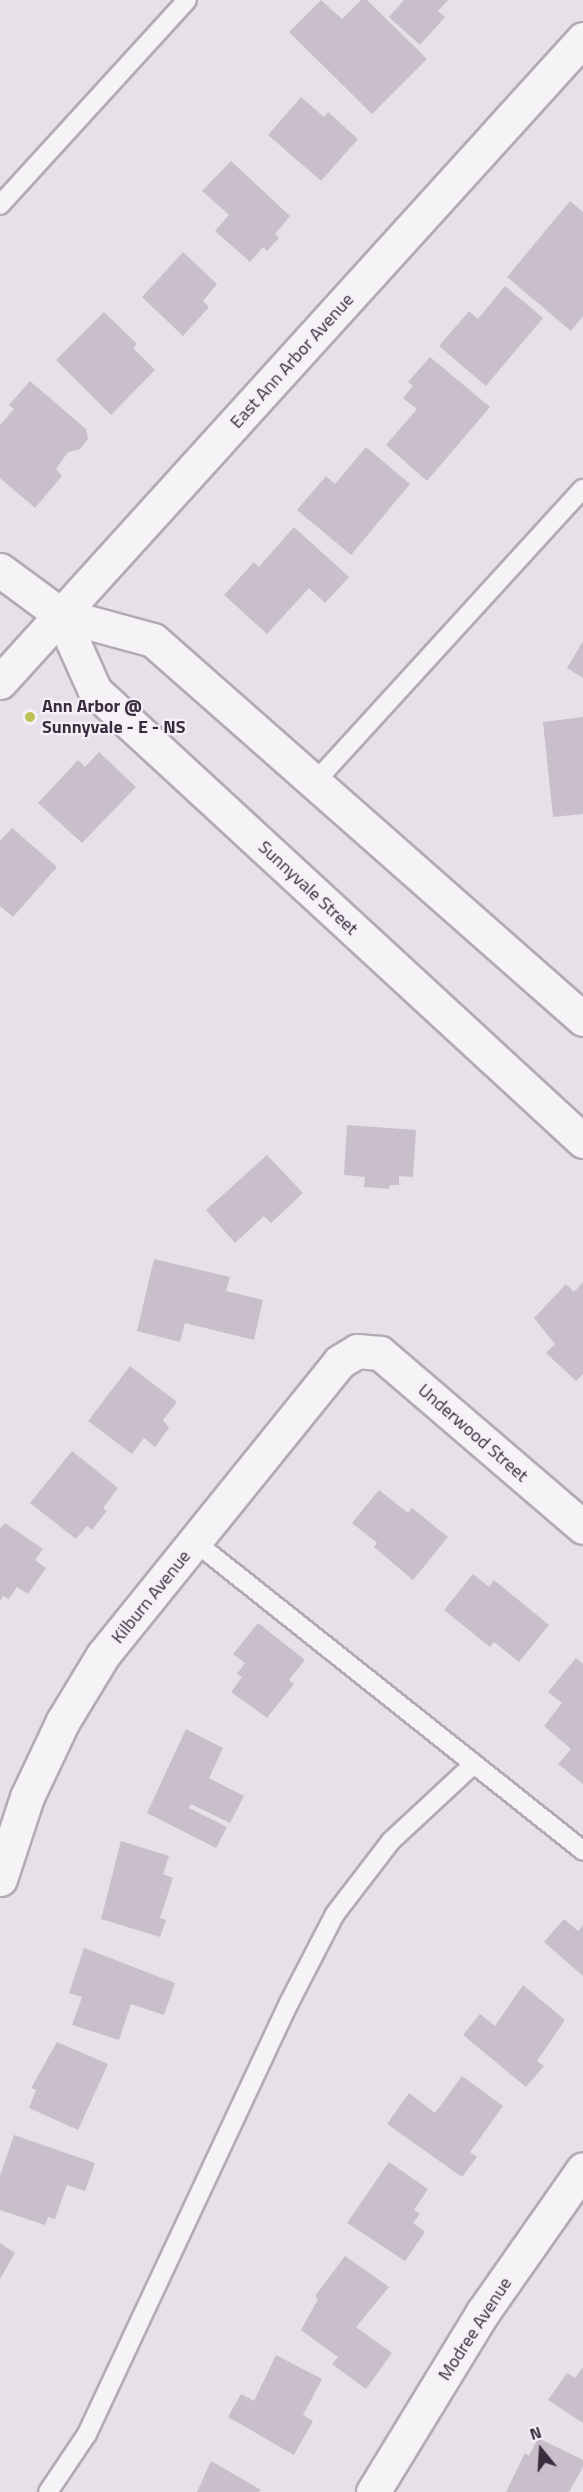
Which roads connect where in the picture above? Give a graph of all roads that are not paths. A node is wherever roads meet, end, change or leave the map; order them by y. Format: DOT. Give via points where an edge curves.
graph roads {
  1 [pos="187,0"];
  2 [pos="583,39"];
  3 [pos="0,205"];
  4 [pos="583,489"];
  5 [pos="0,570"];
  6 [pos="61,615"];
  7 [pos="0,682"];
  8 [pos="315,782"];
  9 [pos="583,1018"];
  10 [pos="583,1141"];
  11 [pos="357,1351"];
  12 [pos="583,1527"];
  13 [pos="195,1542"];
  14 [pos="474,1764"];
  15 [pos="583,1851"];
  16 [pos="0,1879"];
  17 [pos="583,2169"];
  18 [pos="48,2492"];
  19 [pos="373,2492"];
  1 -- 3 [label="lane"];
  2 -- 6 [label="street, East Ann Arbor Avenue"];
  4 -- 8 [label="lane"];
  5 -- 6 [label="street"];
  6 -- 7 [label="street, East Ann Arbor Avenue"];
  6 -- 8 [label="street" via="153,640"];
  6 -- 10 [label="street, Sunnyvale Street" via="94,692"];
  8 -- 9 [label="street"];
  11 -- 12 [label="street, Underwood Street" via="380,1353"];
  11 -- 13 [label="street, Kilburn Avenue" via="339,1362"];
  13 -- 14 [label="lane"];
  13 -- 16 [label="street, Kilburn Avenue" via="103,1655 63,1721 27,1797"];
  14 -- 15 [label="lane"];
  14 -- 18 [label="lane" via="391,1841 335,1914 289,2003 87,2434"];
  17 -- 19 [label="street, Modree Avenue" via="483,2312"];
}
